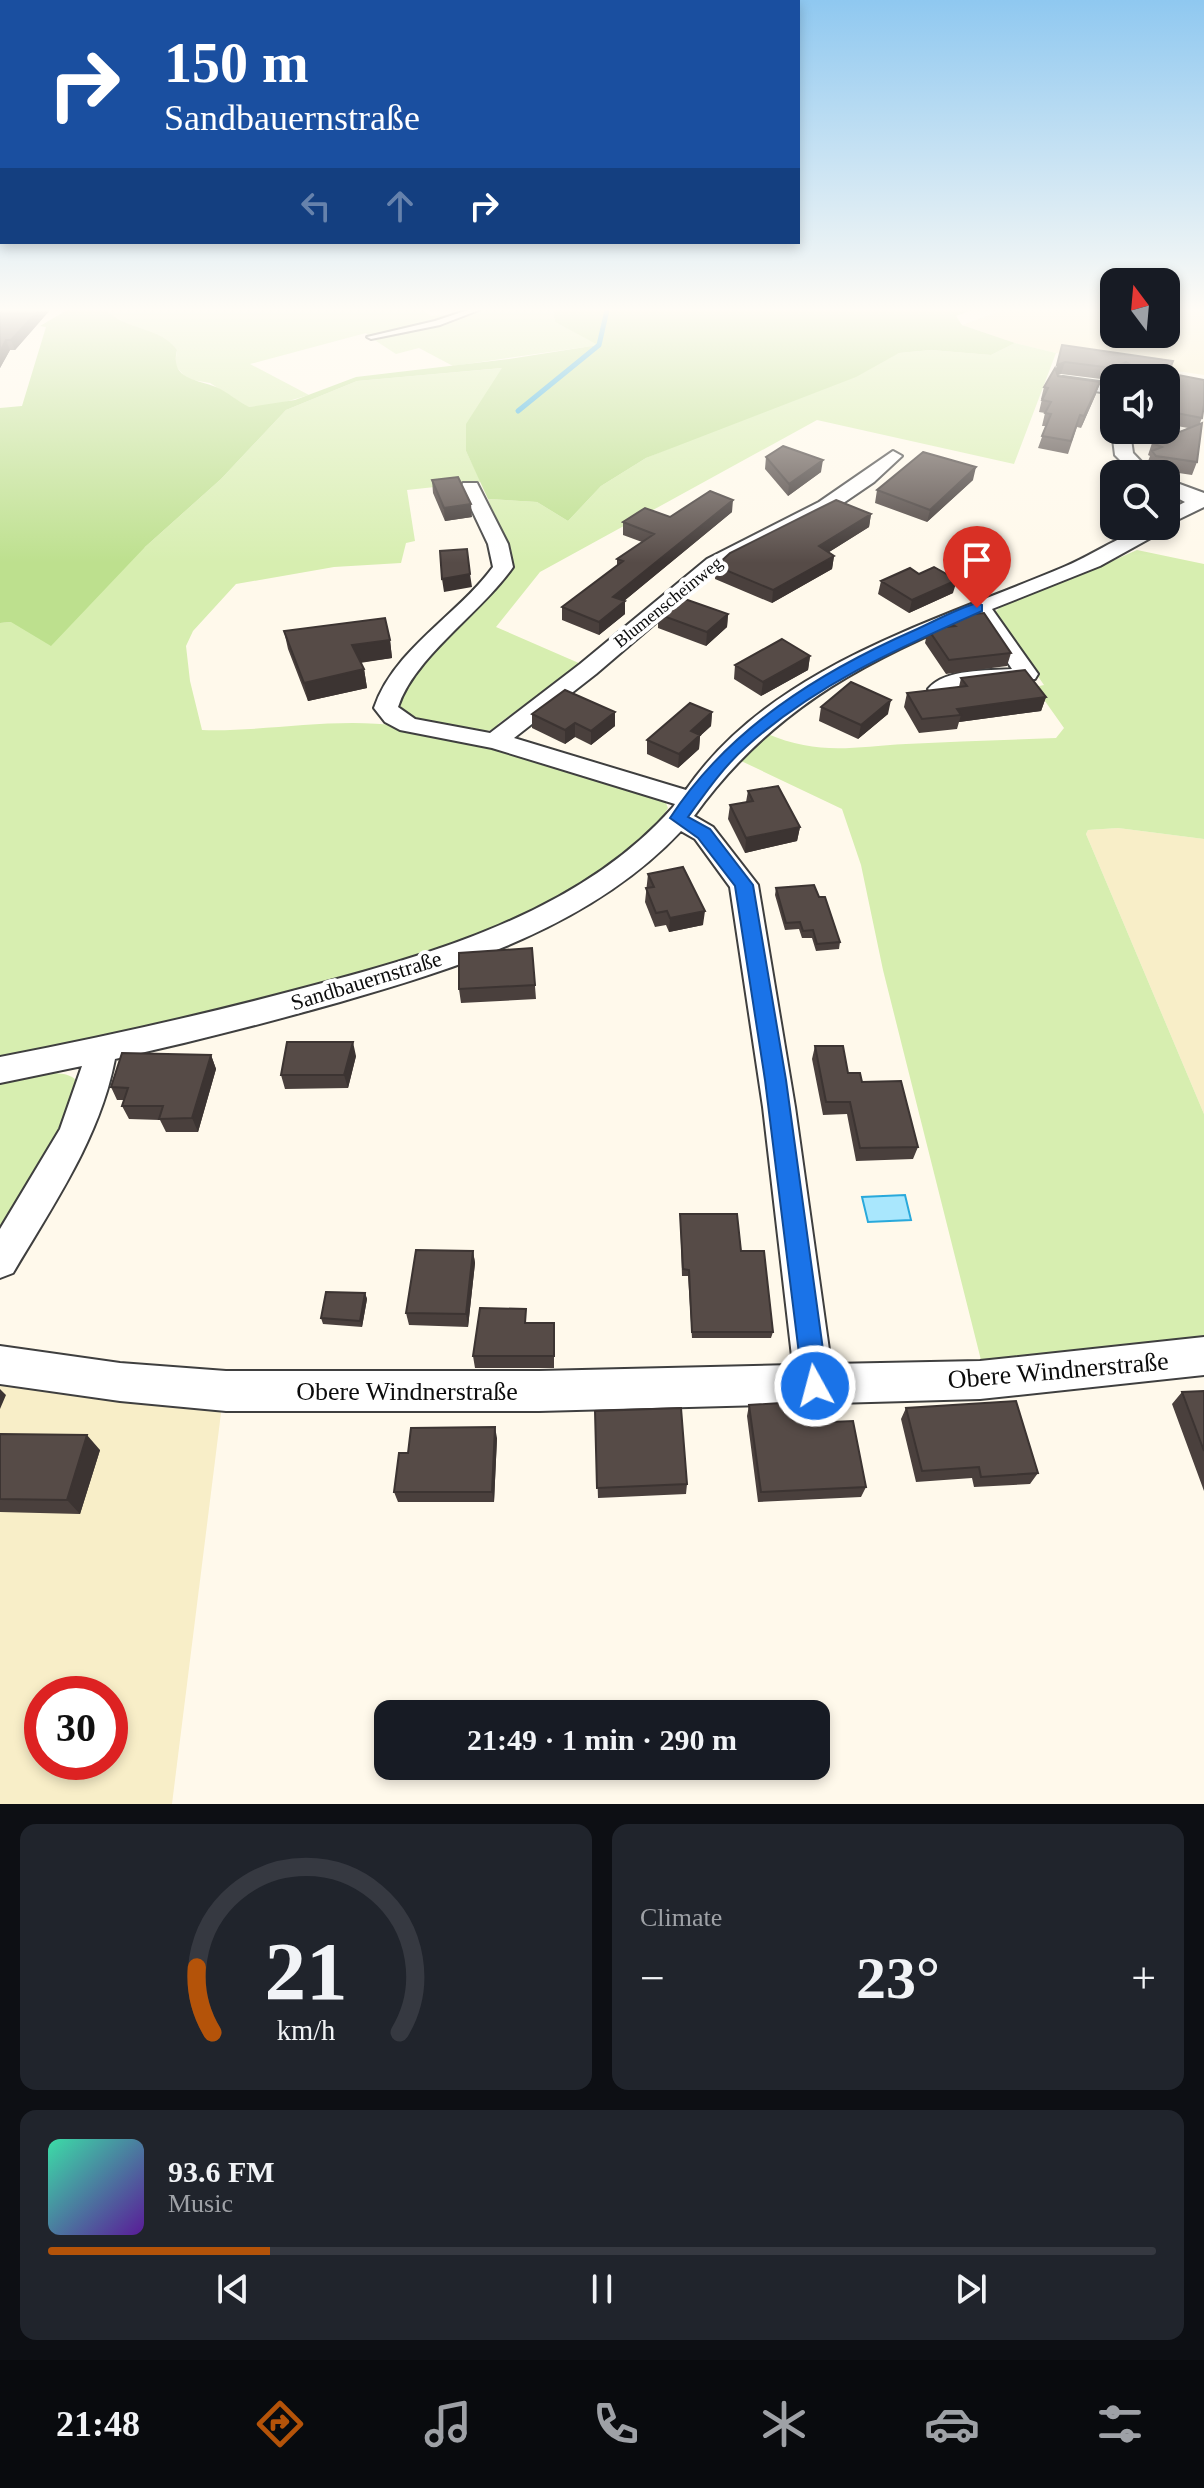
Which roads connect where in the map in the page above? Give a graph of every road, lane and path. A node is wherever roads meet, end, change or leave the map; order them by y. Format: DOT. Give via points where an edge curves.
graph roads {
  1 [pos="893,456"];
  2 [pos="470,487"];
  3 [pos="1180,491"];
  4 [pos="1202,500"];
  5 [pos="1180,512"];
  6 [pos="1136,540"];
  7 [pos="977,608"];
  8 [pos="940,689"];
  9 [pos="495,741"];
  10 [pos="685,810"];
  11 [pos="101,1051"];
  12 [pos="0,1070"];
  13 [pos="0,1261"];
  14 [pos="1204,1356"];
  15 [pos="0,1365"];
  16 [pos="815,1386"];
  1 -- 9 [label="street, Blumenscheinweg" via="826,506 714,563"];
  2 -- 9 [label="street" via="498,544 503,567 481,597 394,685 386,708 408,725"];
  3 -- 4 [label="street"];
  4 -- 5 [label="street"];
  6 -- 7 [label="street, Sandbauernstraße" via="1071,574"];
  7 -- 8 [label="street" via="1027,674 955,682"];
  7 -- 10 [label="street, Sandbauernstraße" via="823,682 741,743"];
  9 -- 10 [label="street" via="651,786"];
  10 -- 11 [label="street, Sandbauernstraße" via="610,877 550,914 486,943 379,979"];
  10 -- 16 [label="street" via="744,885"];
  11 -- 12 [label="street, Sandbauernstraße"];
  11 -- 13 [label="street" via="84,1113"];
  14 -- 16 [label="street, Obere Windnerstraße" via="980,1380"];
  15 -- 16 [label="street, Obere Windnerstraße" via="226,1391"];
}
